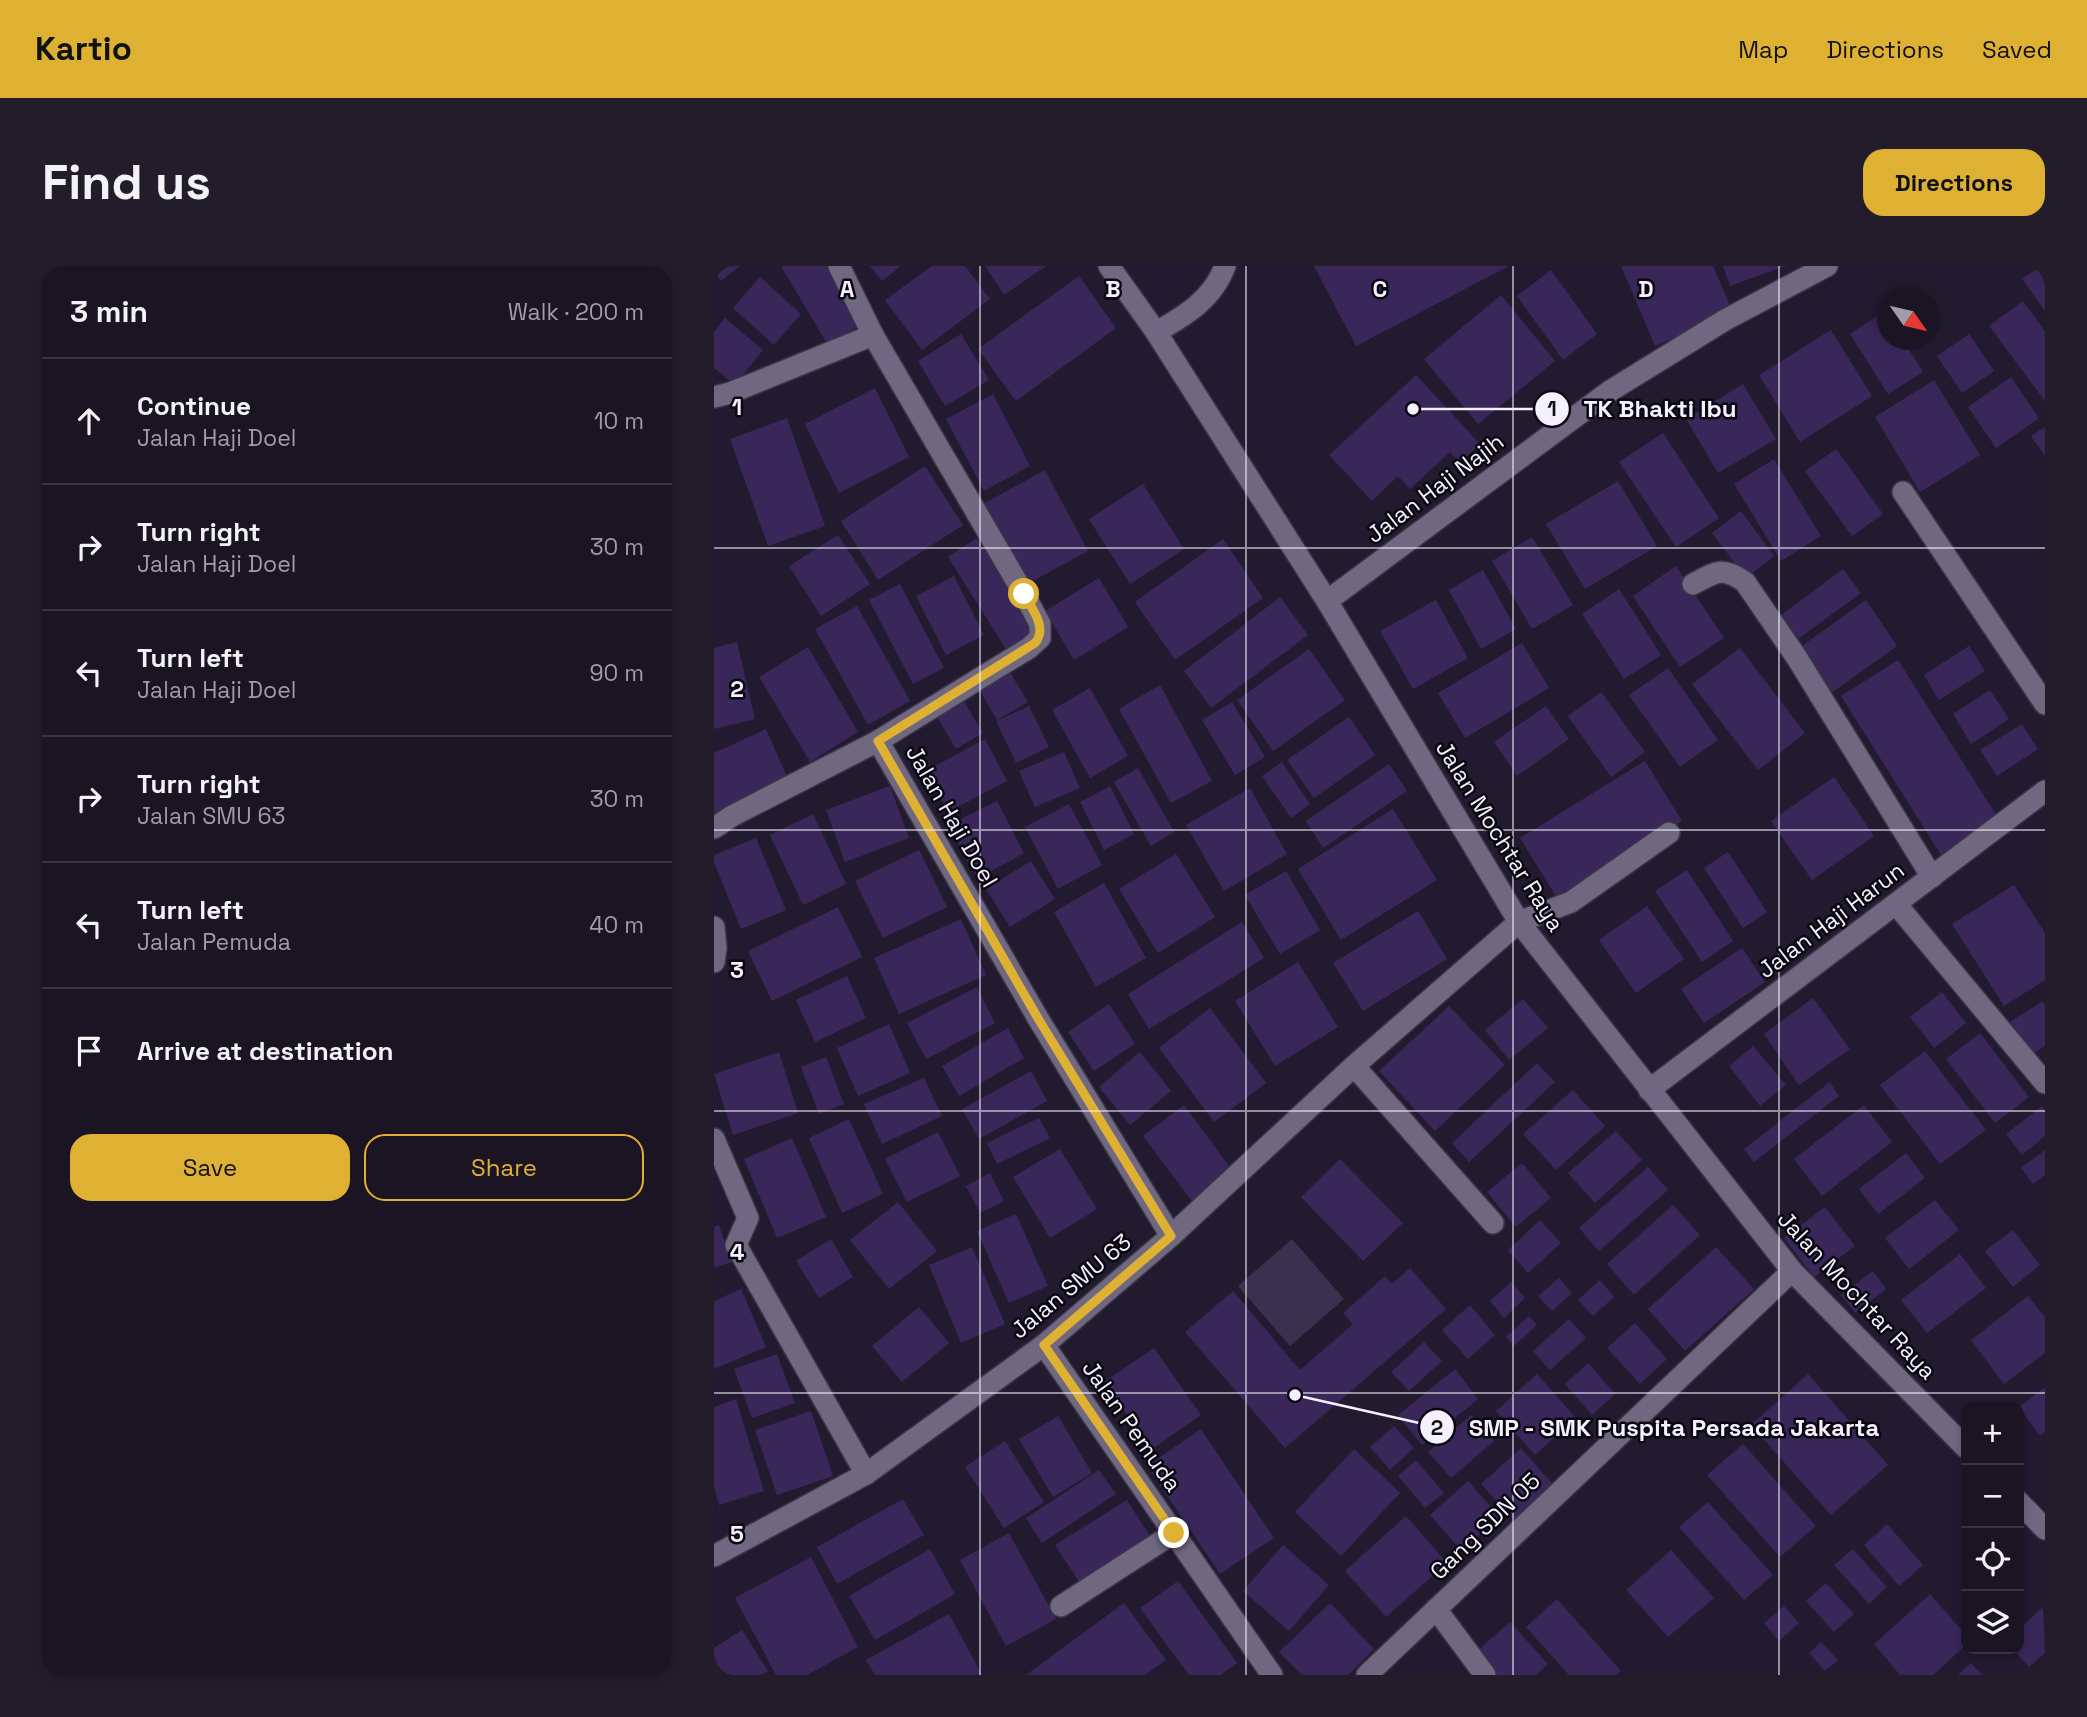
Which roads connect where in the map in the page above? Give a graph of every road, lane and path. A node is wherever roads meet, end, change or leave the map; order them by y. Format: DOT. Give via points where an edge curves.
graph roads {
  1 [pos="839,266"];
  2 [pos="1109,266"];
  3 [pos="1225,266"];
  4 [pos="1827,266"];
  5 [pos="1156,332"];
  6 [pos="873,335"];
  7 [pos="714,397"];
  8 [pos="1903,492"];
  9 [pos="1693,584"];
  10 [pos="1327,601"];
  11 [pos="2045,704"];
  12 [pos="878,741"];
  13 [pos="2045,791"];
  14 [pos="714,828"];
  15 [pos="1670,833"];
  16 [pos="1932,877"];
  17 [pos="1896,904"];
  18 [pos="1519,922"];
  19 [pos="714,927"];
  20 [pos="714,962"];
  21 [pos="1354,1066"];
  22 [pos="2045,1083"];
  23 [pos="1649,1090"];
  24 [pos="714,1139"];
  25 [pos="1493,1223"];
  26 [pos="1171,1236"];
  27 [pos="1792,1270"];
  28 [pos="1044,1345"];
  29 [pos="1961,1443"];
  30 [pos="866,1474"];
  31 [pos="2024,1507"];
  32 [pos="2045,1529"];
  33 [pos="1174,1533"];
  34 [pos="715,1552"];
  35 [pos="1061,1606"];
  36 [pos="1436,1609"];
  37 [pos="1272,1675"];
  38 [pos="1367,1675"];
  39 [pos="1485,1675"];
  1 -- 6 [label="street, Jalan Haji Doel"];
  2 -- 5 [label="street, Jalan Mochtar Raya"];
  3 -- 5 [label="street" via="1206,298"];
  4 -- 10 [label="street, Jalan Haji Najih" via="1725,320 1610,391"];
  5 -- 10 [label="street, Jalan Mochtar Raya"];
  6 -- 7 [label="street"];
  6 -- 12 [label="street, Jalan Haji Doel" via="1041,631 1030,648"];
  8 -- 11 [label="street"];
  9 -- 16 [label="street" via="1718,571 1733,573 1745,582"];
  10 -- 18 [label="street, Jalan Mochtar Raya"];
  12 -- 14 [label="street"];
  12 -- 26 [label="street, Jalan Haji Doel" via="1039,1020"];
  13 -- 16 [label="street, Jalan Haji Harun"];
  15 -- 18 [label="street" via="1571,902"];
  16 -- 17 [label="street, Jalan Haji Harun"];
  17 -- 22 [label="street"];
  17 -- 23 [label="street, Jalan Haji Harun"];
  18 -- 21 [label="street, Jalan SMU 63"];
  18 -- 23 [label="street, Jalan Mochtar Raya"];
  19 -- 20 [label="street"];
  21 -- 25 [label="street"];
  21 -- 26 [label="street, Jalan SMU 63"];
  23 -- 27 [label="street, Jalan Mochtar Raya"];
  24 -- 30 [label="street" via="748,1218 736,1245"];
  26 -- 28 [label="street, Jalan SMU 63"];
  27 -- 29 [label="street, Jalan Mochtar Raya"];
  27 -- 36 [label="street, Gang SDN 05"];
  28 -- 30 [label="street, Jalan SMU 63"];
  28 -- 33 [label="street, Jalan Pemuda"];
  30 -- 34 [label="street, Jalan SMU 63"];
  31 -- 32 [label="street"];
  33 -- 35 [label="street"];
  33 -- 37 [label="street, Jalan Pemuda"];
  36 -- 38 [label="street, Gang SDN 05"];
  36 -- 39 [label="street"];
}
